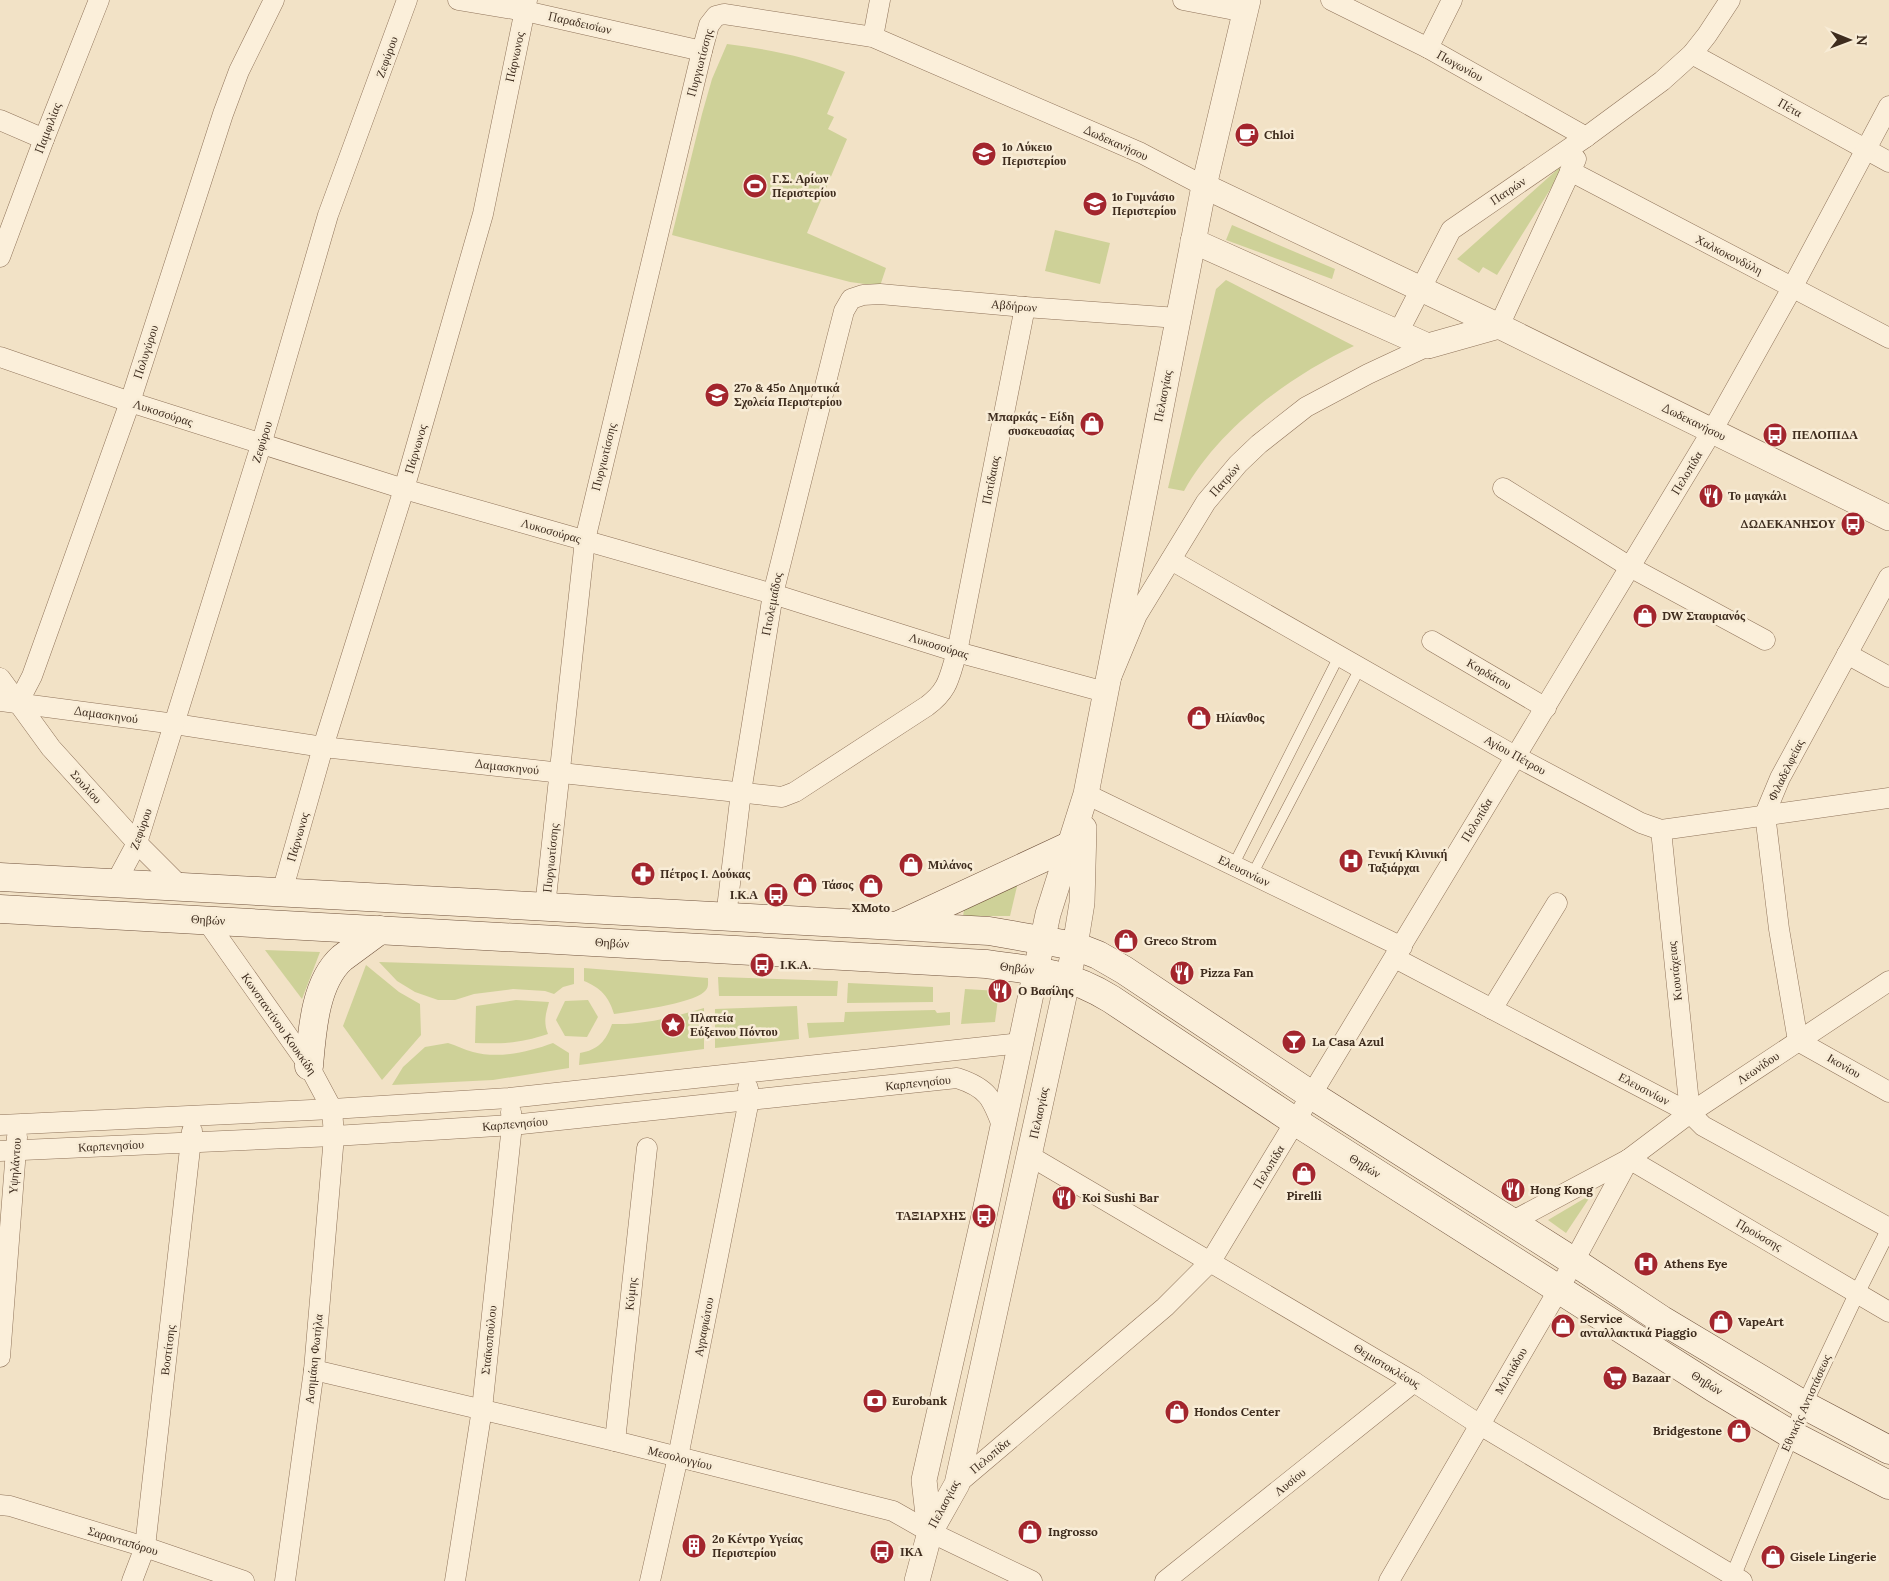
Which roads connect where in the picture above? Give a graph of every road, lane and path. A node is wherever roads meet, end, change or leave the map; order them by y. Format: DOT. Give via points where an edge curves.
graph roads {
  1 [pos="99,0"];
  2 [pos="274,0"];
  3 [pos="408,0"];
  4 [pos="458,0"];
  5 [pos="880,0"];
  6 [pos="1183,0"];
  7 [pos="1332,0"];
  8 [pos="1452,0"];
  9 [pos="1726,1"];
  10 [pos="526,5"];
  11 [pos="1247,6"];
  12 [pos="716,16"];
  13 [pos="873,37"];
  14 [pos="1428,48"];
  15 [pos="702,51"];
  16 [pos="1692,54"];
  17 [pos="1889,106"];
  18 [pos="0,120"];
  19 [pos="1586,137"];
  20 [pos="44,138"];
  21 [pos="1865,150"];
  22 [pos="1889,162"];
  23 [pos="1570,172"];
  24 [pos="1204,186"];
  25 [pos="1193,241"];
  26 [pos="0,257"];
  27 [pos="1792,288"];
  28 [pos="1420,289"];
  29 [pos="851,299"];
  30 [pos="1025,307"];
  31 [pos="1178,318"];
  32 [pos="1499,326"];
  33 [pos="1398,333"];
  34 [pos="1889,338"];
  35 [pos="1428,346"];
  36 [pos="0,357"];
  37 [pos="130,402"];
  38 [pos="1712,431"];
  39 [pos="261,445"];
  40 [pos="1503,488"];
  41 [pos="404,489"];
  42 [pos="1889,518"];
  43 [pos="585,540"];
  44 [pos="1171,560"];
  45 [pos="1630,567"];
  46 [pos="1889,577"];
  47 [pos="773,594"];
  48 [pos="1765,640"];
  49 [pos="1432,641"];
  50 [pos="957,652"];
  51 [pos="1847,654"];
  52 [pos="1339,656"];
  53 [pos="1360,668"];
  54 [pos="1889,677"];
  55 [pos="0,678"];
  56 [pos="1105,692"];
  57 [pos="9,702"];
  58 [pos="1546,708"];
  59 [pos="175,724"];
  60 [pos="323,746"];
  61 [pos="1515,756"];
  62 [pos="560,773"];
  63 [pos="740,792"];
  64 [pos="1086,794"];
  65 [pos="1889,799"];
  66 [pos="1765,814"];
  67 [pos="1661,830"];
  68 [pos="137,843"];
  69 [pos="1069,846"];
  70 [pos="1233,866"];
  71 [pos="1252,875"];
  72 [pos="0,877"];
  73 [pos="115,884"];
  74 [pos="181,887"];
  75 [pos="282,892"];
  76 [pos="1557,903"];
  77 [pos="545,907"];
  78 [pos="0,909"];
  79 [pos="726,917"];
  80 [pos="206,920"];
  81 [pos="897,926"];
  82 [pos="380,930"];
  83 [pos="1042,939"];
  84 [pos="1076,946"];
  85 [pos="1398,952"];
  86 [pos="1035,970"];
  87 [pos="1068,978"];
  88 [pos="1889,981"];
  89 [pos="1492,1009"];
  90 [pos="1798,1041"];
  91 [pos="1021,1043"];
  92 [pos="309,1066"];
  93 [pos="746,1072"];
  94 [pos="1889,1092"];
  95 [pos="1312,1096"];
  96 [pos="509,1098"];
  97 [pos="749,1100"];
  98 [pos="332,1109"];
  99 [pos="1690,1113"];
  100 [pos="192,1116"];
  101 [pos="1296,1122"];
  102 [pos="512,1124"];
  103 [pos="9,1125"];
  104 [pos="1003,1128"];
  105 [pos="334,1136"];
  106 [pos="192,1142"];
  107 [pos="647,1148"];
  108 [pos="8,1151"];
  109 [pos="1030,1156"];
  110 [pos="1629,1159"];
  111 [pos="1511,1222"];
  112 [pos="1889,1228"];
  113 [pos="1573,1261"];
  114 [pos="1211,1262"];
  115 [pos="1559,1290"];
  116 [pos="1856,1293"];
  117 [pos="1889,1312"];
  118 [pos="0,1357"];
  119 [pos="314,1370"];
  120 [pos="1414,1382"];
  121 [pos="1804,1405"];
  122 [pos="482,1408"];
  123 [pos="1480,1425"];
  124 [pos="1792,1435"];
  125 [pos="615,1441"];
  126 [pos="1889,1450"];
  127 [pos="678,1457"];
  128 [pos="957,1484"];
  129 [pos="1889,1485"];
  130 [pos="0,1505"];
  131 [pos="930,1532"];
  132 [pos="145,1547"];
  133 [pos="1735,1579"];
  134 [pos="132,1581"];
  135 [pos="244,1581"];
  136 [pos="285,1581"];
  137 [pos="455,1581"];
  138 [pos="650,1581"];
  139 [pos="917,1581"];
  140 [pos="1032,1581"];
  141 [pos="1165,1581"];
  142 [pos="1389,1581"];
  1 -- 20 [label="street, Παμφιλίας"];
  2 -- 37 [label="street, Πολυγύρου" via="239,71 223,114"];
  3 -- 39 [label="street, Ζεφύρου" via="328,215"];
  4 -- 10 [label="street, Παραδεισίων"];
  5 -- 13 [label="street"];
  6 -- 11 [label="street"];
  7 -- 14 [label="street, Πωγωνίου"];
  8 -- 14 [label="street"];
  9 -- 16 [label="street, Πατρών"];
  10 -- 15 [label="street, Παραδεισίων"];
  10 -- 41 [label="street, Πάρνωνος" via="483,214"];
  11 -- 24 [label="street, Πελασγίας"];
  12 -- 13 [label="street, Δωδεκανήσου" via="724,14"];
  12 -- 15 [label="street, Πυργιωτίσσης" via="709,26"];
  13 -- 24 [label="street, Δωδεκανήσου" via="1141,154"];
  14 -- 19 [label="street, Πωγωνίου"];
  15 -- 43 [label="street, Πυργιωτίσσης"];
  16 -- 19 [label="street, Πατρών"];
  16 -- 21 [label="street, Πέτα"];
  17 -- 21 [label="street, Πελοπίδα"];
  18 -- 20 [label="street"];
  19 -- 23 [label="street, Πατρών"];
  19 -- 28 [label="street, Πατρών" via="1451,230"];
  20 -- 26 [label="street, Παμφιλίας"];
  21 -- 22 [label="street, Πέτα"];
  21 -- 27 [label="street, Πελοπίδα"];
  23 -- 27 [label="street, Χαλκοκονδύλη"];
  23 -- 32 [label="street, Πατρών"];
  24 -- 25 [label="street, Πελασγίας"];
  24 -- 28 [label="street, Δωδεκανήσου"];
  25 -- 31 [label="street, Πελασγίας"];
  25 -- 33 [label="street"];
  27 -- 34 [label="street, Χαλκοκονδύλη"];
  27 -- 38 [label="street, Πελοπίδα"];
  28 -- 32 [label="street, Δωδεκανήσου"];
  28 -- 33 [label="street, Πατρών"];
  29 -- 30 [label="street, Αβδήρων" via="880,294"];
  29 -- 47 [label="street, Πτολεμαΐδος" via="844,311"];
  30 -- 31 [label="street, Αβδήρων"];
  30 -- 50 [label="street, Ποτίδαιας"];
  31 -- 56 [label="street, Πελασγίας"];
  32 -- 35 [label="street"];
  32 -- 38 [label="street, Δωδεκανήσου"];
  33 -- 35 [label="street"];
  35 -- 44 [label="street, Πατρών" via="1329,393 1259,444 1206,502"];
  36 -- 37 [label="street, Λυκοσούρας"];
  37 -- 39 [label="street, Λυκοσούρας"];
  37 -- 57 [label="street, Πολυγύρου" via="32,676"];
  38 -- 42 [label="street, Δωδεκανήσου"];
  38 -- 45 [label="street, Πελοπίδα"];
  39 -- 41 [label="street, Λυκοσούρας"];
  39 -- 59 [label="street, Ζεφύρου"];
  40 -- 45 [label="street"];
  41 -- 43 [label="street, Λυκοσούρας"];
  41 -- 60 [label="street, Πάρνωνος"];
  43 -- 47 [label="street, Λυκοσούρας"];
  43 -- 62 [label="street, Πυργιωτίσσης"];
  44 -- 52 [label="street, Αγίου Πέτρου"];
  44 -- 56 [label="street, Πατρών" via="1137,615"];
  45 -- 48 [label="street"];
  45 -- 58 [label="street, Πελοπίδα"];
  46 -- 51 [label="street, Φιλαδελφείας"];
  47 -- 50 [label="street, Λυκοσούρας"];
  47 -- 63 [label="street, Πτολεμαΐδος"];
  49 -- 58 [label="street, Κορδάτου"];
  50 -- 56 [label="street, Λυκοσούρας"];
  50 -- 63 [label="street, Δαμασκηνού" via="946,688 937,699 812,782 782,796"];
  51 -- 54 [label="street"];
  51 -- 66 [label="street, Φιλαδελφείας" via="1780,778"];
  52 -- 53 [label="street, Αγίου Πέτρου"];
  52 -- 70 [label="lane"];
  53 -- 61 [label="street, Αγίου Πέτρου"];
  53 -- 71 [label="lane"];
  55 -- 57 [label="street, Σουλίου"];
  56 -- 64 [label="street, Πελασγίας"];
  57 -- 59 [label="street, Δαμασκηνού"];
  57 -- 68 [label="street, Σουλίου"];
  58 -- 61 [label="street, Πελοπίδα"];
  59 -- 60 [label="street, Δαμασκηνού"];
  59 -- 68 [label="street, Ζεφύρου"];
  60 -- 62 [label="street, Δαμασκηνού"];
  60 -- 75 [label="street, Πάρνωνος"];
  61 -- 67 [label="street, Αγίου Πέτρου" via="1641,823"];
  61 -- 85 [label="street, Πελοπίδα"];
  62 -- 63 [label="street, Δαμασκηνού"];
  62 -- 77 [label="street, Πυργιωτίσσης"];
  63 -- 79 [label="street, Πτολεμαΐδος"];
  64 -- 69 [label="street, Πελασγίας"];
  64 -- 70 [label="street, Ελευσινίων"];
  64 -- 84 [label="street, Πελασγίας" via="1082,904"];
  65 -- 66 [label="street, Αγίου Πέτρου"];
  66 -- 67 [label="street, Αγίου Πέτρου"];
  66 -- 90 [label="street, Φιλαδελφείας" via="1779,930"];
  67 -- 99 [label="street, Κιουτάχειας"];
  68 -- 73 [label="street, Ζεφύρου"];
  68 -- 74 [label="street, Σουλίου"];
  69 -- 81 [label="main road"];
  69 -- 83 [label="street, Πελασγίας"];
  70 -- 71 [label="street, Ελευσινίων"];
  71 -- 85 [label="street, Ελευσινίων"];
  72 -- 73 [label="main road"];
  73 -- 74 [label="main road"];
  74 -- 75 [label="main road"];
  75 -- 77 [label="main road"];
  76 -- 89 [label="street"];
  77 -- 79 [label="main road"];
  78 -- 80 [label="main road, Θηβών"];
  79 -- 81 [label="main road"];
  80 -- 82 [label="main road, Θηβών"];
  80 -- 92 [label="street, Κωνσταντίνου Κουκκίδη"];
  81 -- 83 [label="main road" via="989,931"];
  82 -- 86 [label="main road, Θηβών"];
  82 -- 92 [label="main road" via="336,963 328,977 317,1007"];
  83 -- 84 [label="main road"];
  83 -- 86 [label="street, Πελασγίας"];
  84 -- 87 [label="street, Πελασγίας"];
  84 -- 95 [label="main road" via="1124,970"];
  85 -- 89 [label="street, Ελευσινίων"];
  85 -- 95 [label="street, Πελοπίδα"];
  86 -- 87 [label="main road, Θηβών"];
  86 -- 91 [label="street, Πελασγίας"];
  87 -- 101 [label="main road, Θηβών" via="1112,999"];
  87 -- 109 [label="street, Πελασγίας"];
  88 -- 90 [label="street, Λεωνίδου"];
  89 -- 99 [label="street, Ελευσινίων"];
  90 -- 94 [label="street, Ικονίου"];
  90 -- 99 [label="street, Λεωνίδου"];
  91 -- 93 [label="street, Καρπενησίου"];
  91 -- 104 [label="street, Πελασγίας"];
  92 -- 98 [label="street, Κωνσταντίνου Κουκκίδη"];
  93 -- 96 [label="street, Καρπενησίου"];
  93 -- 97 [label="street, Αγραφιώτου"];
  95 -- 101 [label="street, Πελοπίδα"];
  95 -- 111 [label="main road"];
  96 -- 98 [label="street, Καρπενησίου"];
  96 -- 102 [label="street, Σταϊκοπούλου"];
  97 -- 102 [label="street, Καρπενησίου"];
  97 -- 104 [label="street, Καρπενησίου" via="957,1078 986,1092"];
  97 -- 127 [label="street, Αγραφιώτου"];
  98 -- 100 [label="street, Καρπενησίου"];
  98 -- 105 [label="street, Κωνσταντίνου Κουκκίδη"];
  99 -- 110 [label="street, Λεωνίδου"];
  99 -- 112 [label="street, Ελευσινίων" via="1703,1126"];
  100 -- 103 [label="street, Καρπενησίου"];
  100 -- 106 [label="street, Βοστίτσης"];
  101 -- 114 [label="street, Πελοπίδα"];
  101 -- 115 [label="main road, Θηβών"];
  102 -- 105 [label="street, Καρπενησίου"];
  102 -- 122 [label="street, Σταϊκοπούλου"];
  103 -- 108 [label="street, Υψηλάντου"];
  104 -- 131 [label="street, Πελασγίας" via="924,1480"];
  105 -- 106 [label="street, Καρπενησίου"];
  105 -- 119 [label="street, Ασημάκη Φωτήλα"];
  106 -- 108 [label="street, Καρπενησίου"];
  106 -- 132 [label="street, Βοστίτσης"];
  107 -- 125 [label="street, Κύμης"];
  108 -- 118 [label="street, Υψηλάντου"];
  109 -- 114 [label="street, Θεμιστοκλέους"];
  109 -- 128 [label="street, Πελασγίας"];
  110 -- 111 [label="street, Λεωνίδου"];
  110 -- 113 [label="street, Μιλτιάδου"];
  110 -- 116 [label="street, Προύσσης"];
  111 -- 113 [label="main road"];
  112 -- 116 [label="street, Εθνικής Αντιστάσεως"];
  113 -- 115 [label="street, Μιλτιάδου"];
  113 -- 121 [label="main road" via="1662,1320"];
  114 -- 120 [label="street, Θεμιστοκλέους"];
  114 -- 128 [label="street, Πελοπίδα" via="1165,1307"];
  115 -- 123 [label="street, Μιλτιάδου"];
  115 -- 124 [label="main road, Θηβών"];
  116 -- 117 [label="street, Προύσσης"];
  116 -- 121 [label="street, Εθνικής Αντιστάσεως"];
  119 -- 122 [label="street, Μεσολογγίου"];
  119 -- 136 [label="street, Ασημάκη Φωτήλα"];
  120 -- 123 [label="street, Θεμιστοκλέους"];
  120 -- 141 [label="street, Λυσίου"];
  121 -- 124 [label="street, Εθνικής Αντιστάσεως"];
  121 -- 126 [label="main road"];
  122 -- 125 [label="street, Μεσολογγίου"];
  122 -- 137 [label="street, Σταϊκοπούλου"];
  123 -- 133 [label="street, Θεμιστοκλέους"];
  123 -- 142 [label="street, Μιλτιάδου"];
  124 -- 129 [label="main road, Θηβών"];
  124 -- 133 [label="street, Εθνικής Αντιστάσεως"];
  125 -- 127 [label="street, Μεσολογγίου"];
  127 -- 131 [label="street, Μεσολογγίου" via="893,1511"];
  127 -- 138 [label="street, Αγραφιώτου"];
  128 -- 131 [label="street, Πελασγίας"];
  130 -- 132 [label="street, Σαρανταπόρου"];
  131 -- 139 [label="street"];
  131 -- 140 [label="street, Μεσολογγίου"];
  132 -- 134 [label="street, Βοστίτσης"];
  132 -- 135 [label="street, Σαρανταπόρου"];
}
